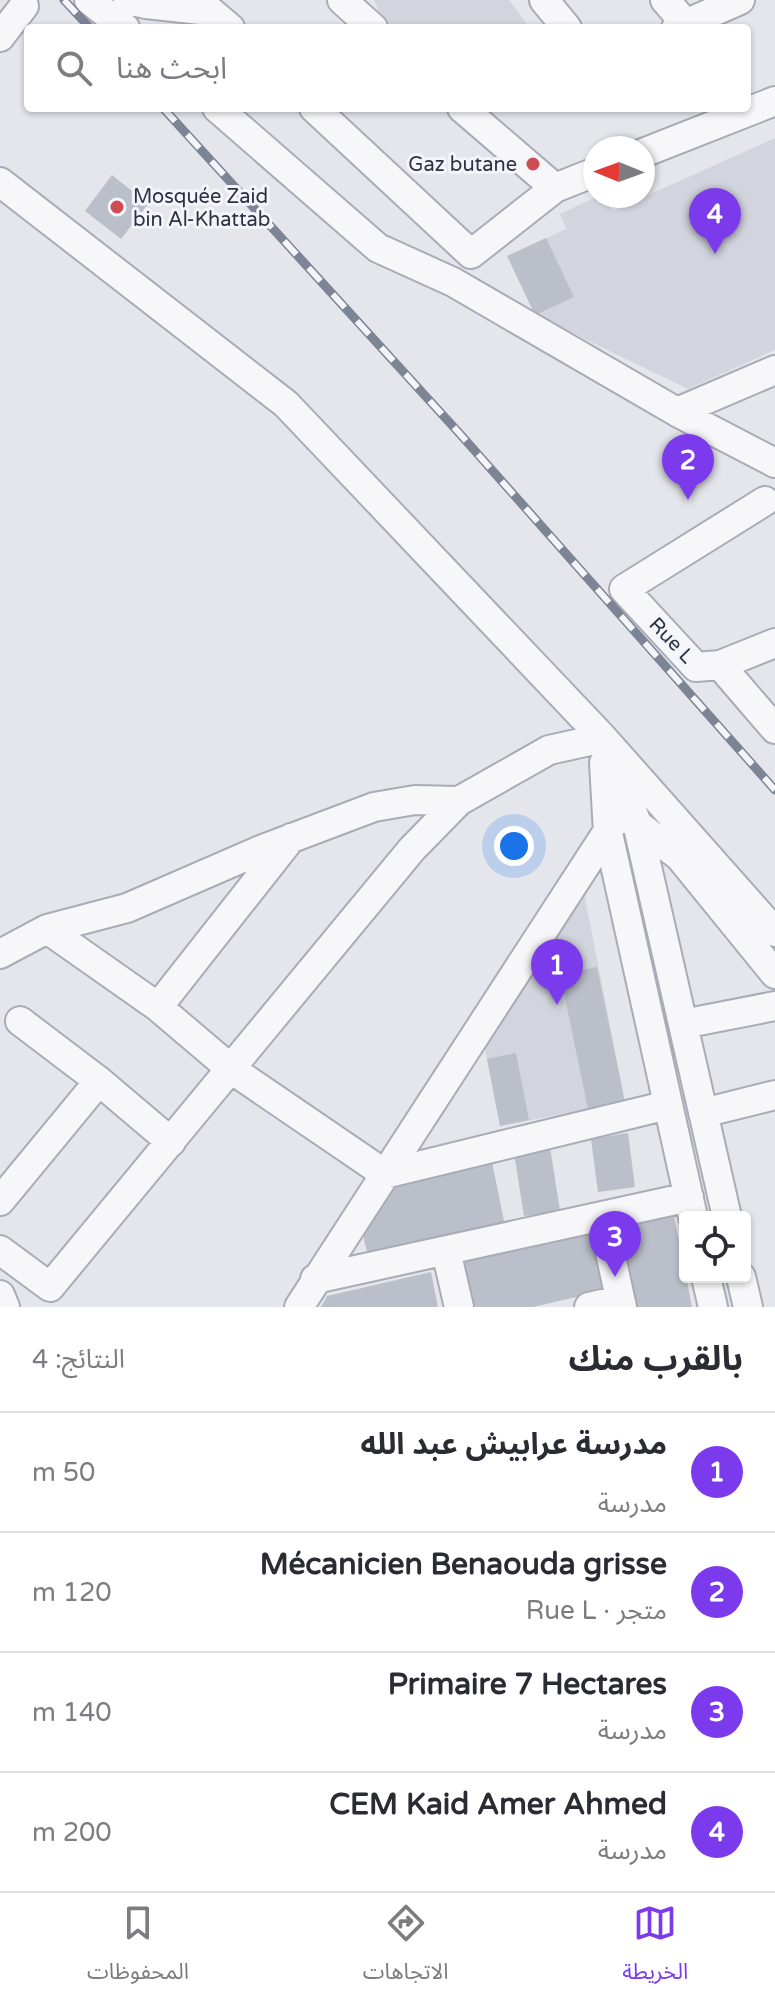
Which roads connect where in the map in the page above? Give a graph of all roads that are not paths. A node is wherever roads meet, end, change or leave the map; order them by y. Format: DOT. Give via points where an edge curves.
graph roads {
  1 [pos="89,0"];
  2 [pos="128,0"];
  3 [pos="342,0"];
  4 [pos="544,0"];
  5 [pos="665,0"];
  6 [pos="740,0"];
  7 [pos="24,6"];
  8 [pos="219,13"];
  9 [pos="120,24"];
  10 [pos="369,24"];
  11 [pos="564,24"];
  12 [pos="680,24"];
  13 [pos="686,24"];
  14 [pos="0,37"];
  15 [pos="775,101"];
  16 [pos="751,110"];
  17 [pos="222,112"];
  18 [pos="318,112"];
  19 [pos="473,112"];
  20 [pos="747,112"];
  21 [pos="655,148"];
  22 [pos="583,177"];
  23 [pos="0,182"];
  24 [pos="555,188"];
  25 [pos="775,370"];
  26 [pos="677,412"];
  27 [pos="775,463"];
  28 [pos="765,501"];
  29 [pos="775,643"];
  30 [pos="720,665"];
  31 [pos="775,729"];
  32 [pos="603,738"];
  33 [pos="459,801"];
  34 [pos="637,823"];
  35 [pos="608,833"];
  36 [pos="292,838"];
  37 [pos="47,929"];
  38 [pos="775,932"];
  39 [pos="0,954"];
  40 [pos="775,974"];
  41 [pos="775,1006"];
  42 [pos="158,1007"];
  43 [pos="20,1021"];
  44 [pos="683,1024"];
  45 [pos="231,1069"];
  46 [pos="99,1081"];
  47 [pos="775,1095"];
  48 [pos="668,1105"];
  49 [pos="703,1113"];
  50 [pos="171,1142"];
  51 [pos="385,1174"];
  52 [pos="0,1201"];
  53 [pos="691,1207"];
  54 [pos="726,1211"];
  55 [pos="602,1216"];
  56 [pos="0,1250"];
  57 [pos="446,1251"];
  58 [pos="315,1279"];
  59 [pos="707,1283"];
  60 [pos="742,1283"];
  61 [pos="0,1295"];
  62 [pos="621,1304"];
  63 [pos="5,1307"];
  64 [pos="299,1307"];
  65 [pos="459,1307"];
  66 [pos="589,1307"];
  67 [pos="713,1307"];
  68 [pos="748,1307"];
  1 -- 9 [label="street"];
  2 -- 8 [label="street"];
  3 -- 10 [label="street"];
  4 -- 11 [label="street"];
  5 -- 12 [label="street"];
  6 -- 13 [label="street"];
  7 -- 14 [label="street"];
  15 -- 16 [label="street"];
  17 -- 26 [label="street" via="378,248 453,282"];
  18 -- 24 [label="street" via="471,254"];
  19 -- 24 [label="street"];
  20 -- 21 [label="street"];
  22 -- 24 [label="street"];
  23 -- 32 [label="street" via="286,404"];
  25 -- 26 [label="street"];
  26 -- 27 [label="street"];
  28 -- 30 [label="street, Rue L" via="624,589 696,667"];
  29 -- 30 [label="street, Rue L"];
  30 -- 31 [label="street"];
  32 -- 33 [label="street" via="549,750"];
  32 -- 34 [label="street"];
  32 -- 35 [label="street"];
  32 -- 38 [label="street"];
  33 -- 36 [label="street" via="415,800 374,807"];
  33 -- 45 [label="street" via="412,849"];
  34 -- 35 [label="street" via="621,818"];
  34 -- 40 [label="street" via="679,856"];
  34 -- 44 [label="street"];
  35 -- 48 [label="street"];
  35 -- 51 [label="street"];
  36 -- 37 [label="street" via="127,908"];
  36 -- 42 [label="street"];
  37 -- 39 [label="street"];
  37 -- 42 [label="street"];
  41 -- 44 [label="street"];
  42 -- 45 [label="street"];
  43 -- 46 [label="street"];
  44 -- 49 [label="street"];
  45 -- 50 [label="street"];
  45 -- 51 [label="street"];
  46 -- 50 [label="street"];
  46 -- 52 [label="street"];
  47 -- 49 [label="street"];
  48 -- 51 [label="street"];
  48 -- 53 [label="street"];
  49 -- 54 [label="street"];
  50 -- 56 [label="street" via="50,1287"];
  51 -- 58 [label="street"];
  53 -- 55 [label="street"];
  55 -- 57 [label="street"];
  55 -- 62 [label="street"];
  57 -- 58 [label="street"];
  57 -- 65 [label="street"];
  58 -- 64 [label="street"];
  59 -- 67 [label="street"];
  60 -- 68 [label="street"];
  61 -- 63 [label="street"];
  62 -- 66 [label="street"];
}
